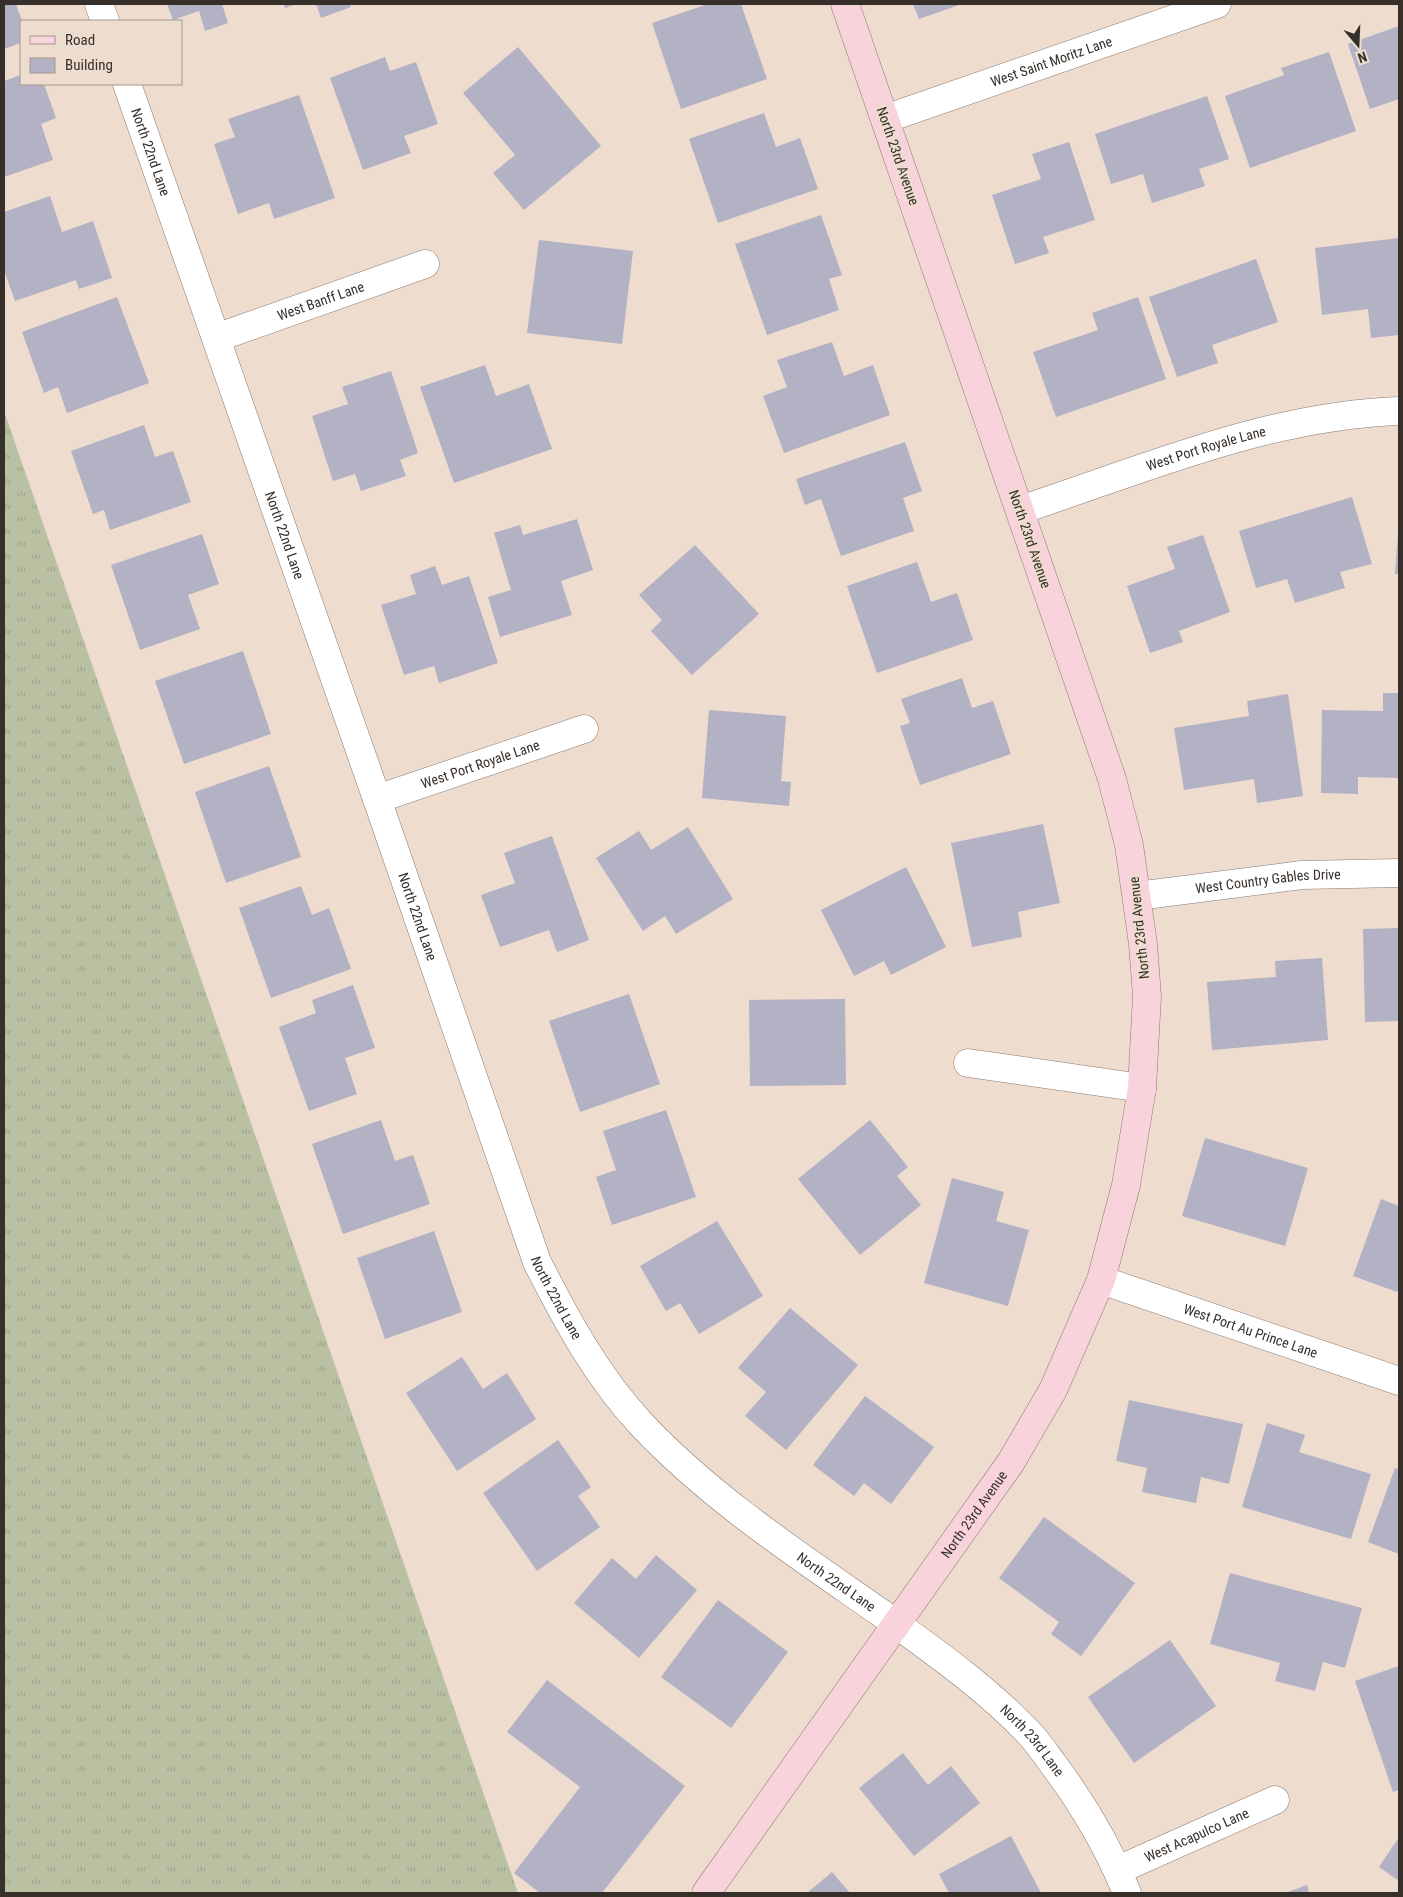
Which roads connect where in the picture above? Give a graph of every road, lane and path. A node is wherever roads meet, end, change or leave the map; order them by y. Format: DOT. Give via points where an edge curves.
graph roads {
  1 [pos="99,4"];
  2 [pos="845,4"];
  3 [pos="1217,4"];
  4 [pos="105,20"];
  5 [pos="127,85"];
  6 [pos="885,119"];
  7 [pos="425,264"];
  8 [pos="216,338"];
  9 [pos="1399,411"];
  10 [pos="1020,510"];
  11 [pos="584,729"];
  12 [pos="378,799"];
  13 [pos="1399,873"];
  14 [pos="1137,896"];
  15 [pos="968,1064"];
  16 [pos="1142,1088"];
  17 [pos="1101,1280"];
  18 [pos="1399,1381"];
  19 [pos="896,1624"];
  20 [pos="1275,1800"];
  21 [pos="1123,1882"];
  22 [pos="706,1893"];
  1 -- 4 [label="street"];
  2 -- 6 [label="street, North 23rd Avenue"];
  3 -- 6 [label="street, West Saint Moritz Lane"];
  5 -- 8 [label="street, North 22nd Lane"];
  6 -- 10 [label="street, North 23rd Avenue"];
  7 -- 8 [label="street, West Banff Lane"];
  8 -- 12 [label="street, North 22nd Lane"];
  9 -- 10 [label="street, West Port Royale Lane" via="1313,419 1233,438"];
  10 -- 14 [label="street, North 23rd Avenue" via="1112,779 1129,845"];
  11 -- 12 [label="street, West Port Royale Lane"];
  12 -- 19 [label="street, North 22nd Lane" via="537,1262 566,1319 608,1384 641,1424 705,1484 762,1530"];
  13 -- 14 [label="street, West Country Gables Drive" via="1302,875"];
  14 -- 16 [label="street, North 23rd Avenue" via="1147,996"];
  15 -- 16 [label="street"];
  16 -- 17 [label="street, North 23rd Avenue" via="1126,1186"];
  17 -- 18 [label="street, West Port Au Prince Lane"];
  17 -- 19 [label="street, North 23rd Avenue" via="1053,1390 1011,1462"];
  19 -- 21 [label="street, North 23rd Lane" via="983,1689 1030,1733 1077,1796"];
  19 -- 22 [label="street, North 23rd Avenue"];
  20 -- 21 [label="street, West Acapulco Lane"];
}
